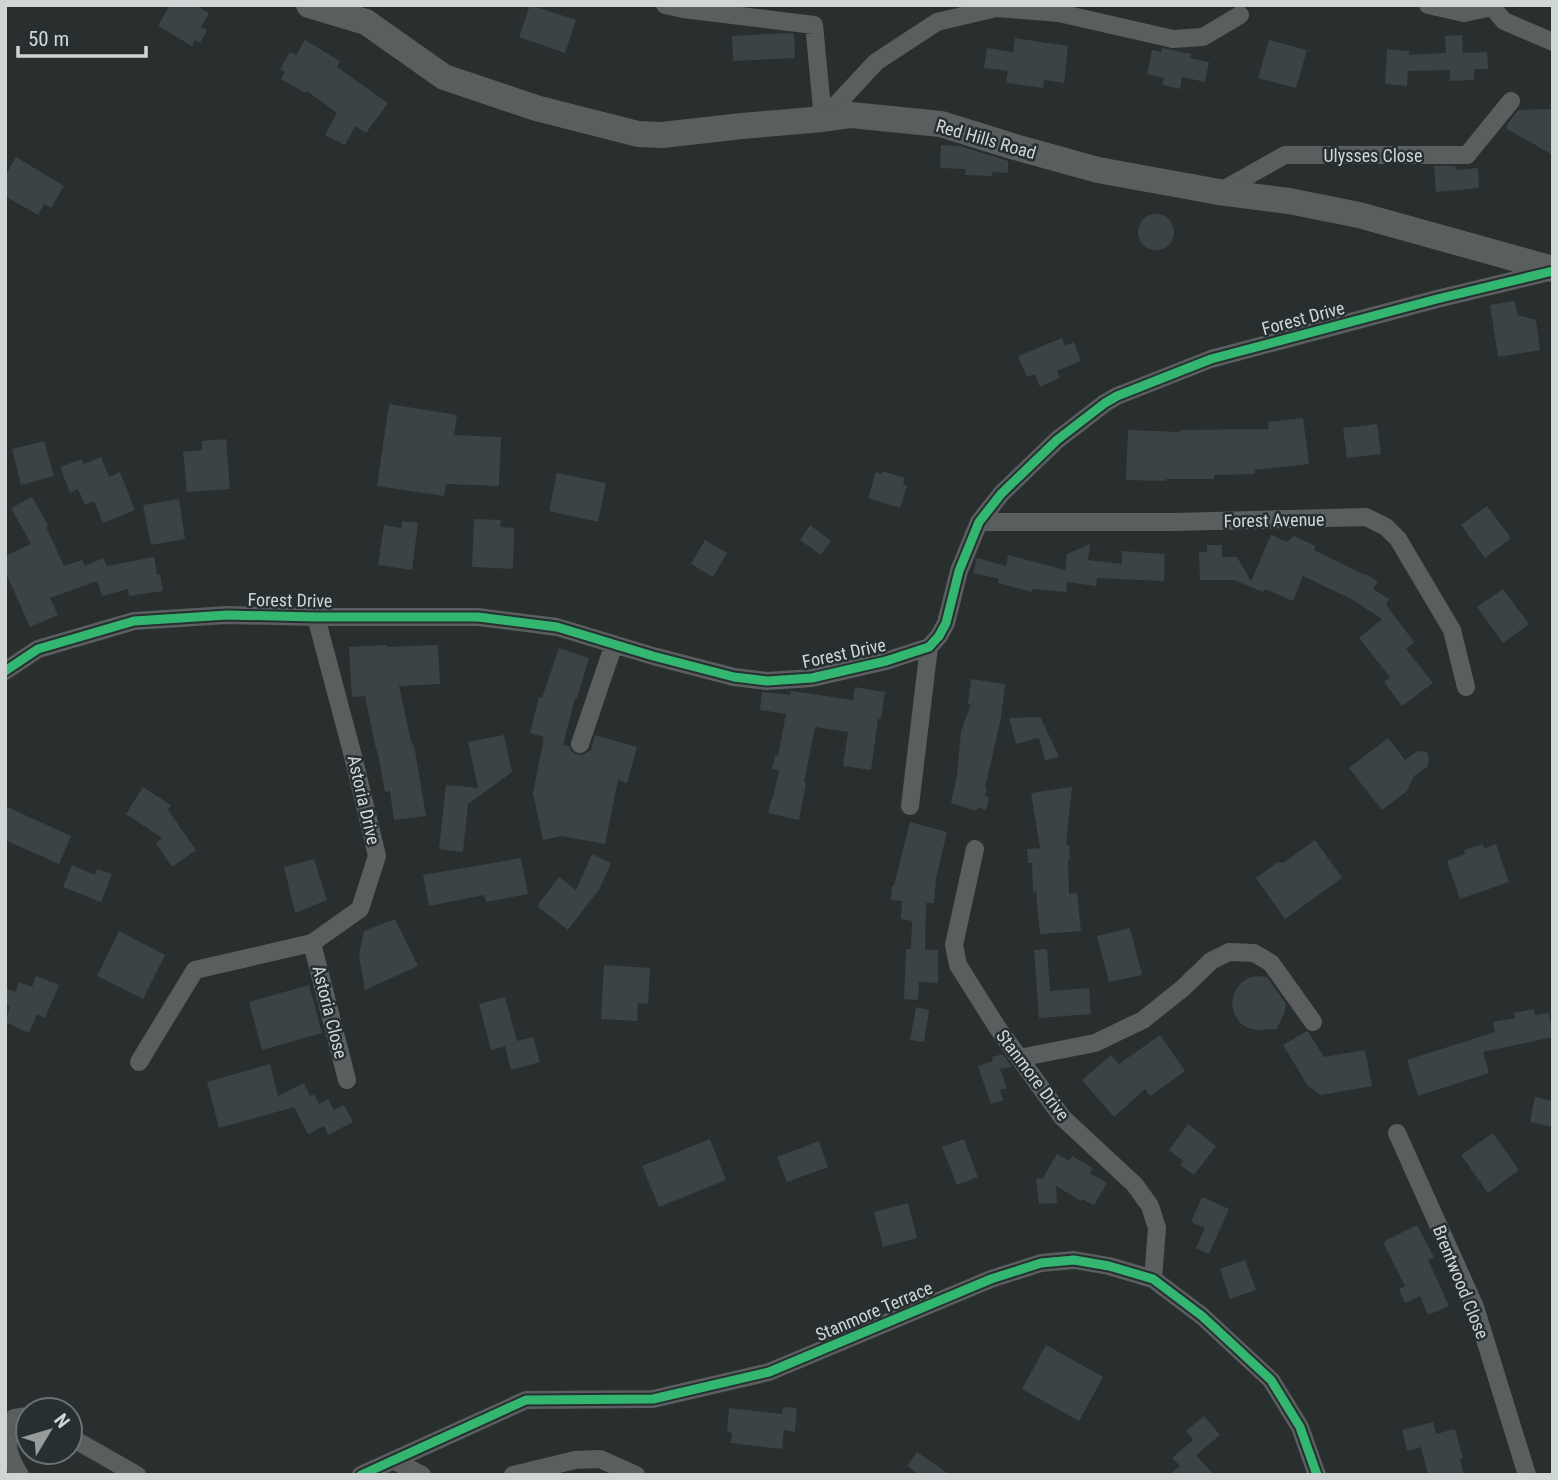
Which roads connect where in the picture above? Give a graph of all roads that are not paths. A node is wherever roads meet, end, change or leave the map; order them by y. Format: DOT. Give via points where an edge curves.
graph roads {
  1 [pos="309,5"];
  2 [pos="665,5"];
  3 [pos="1428,5"];
  4 [pos="1492,6"];
  5 [pos="1240,15"];
  6 [pos="1553,42"];
  7 [pos="1511,101"];
  8 [pos="823,119"];
  9 [pos="1219,192"];
  10 [pos="1553,270"];
  11 [pos="979,522"];
  12 [pos="316,617"];
  13 [pos="614,644"];
  14 [pos="929,647"];
  15 [pos="5,671"];
  16 [pos="1466,687"];
  17 [pos="580,744"];
  18 [pos="910,806"];
  19 [pos="975,849"];
  20 [pos="312,943"];
  21 [pos="1313,1022"];
  22 [pos="1019,1058"];
  23 [pos="139,1062"];
  24 [pos="347,1080"];
  25 [pos="1397,1133"];
  26 [pos="1153,1279"];
  27 [pos="14,1418"];
  28 [pos="84,1445"];
  29 [pos="393,1460"];
  30 [pos="14,1465"];
  31 [pos="137,1475"];
  32 [pos="361,1475"];
  33 [pos="422,1475"];
  34 [pos="513,1475"];
  35 [pos="636,1475"];
  36 [pos="1317,1475"];
  37 [pos="1527,1475"];
  1 -- 8 [label="main road, Red Hills Road" via="366,22 444,77 536,108 638,134"];
  2 -- 8 [label="street" via="814,25"];
  3 -- 4 [label="street" via="1464,13"];
  4 -- 6 [label="street" via="1504,21"];
  5 -- 8 [label="street" via="1203,37 1173,39 1059,13 996,8 937,22 876,62"];
  7 -- 9 [label="street, Ulysses Close" via="1467,155 1286,155"];
  8 -- 9 [label="main road, Red Hills Road" via="851,115 941,124 1098,170"];
  9 -- 10 [label="main road, Red Hills Road" via="1359,215"];
  10 -- 11 [label="street, Forest Drive" via="1212,359 1117,396 1057,440"];
  11 -- 14 [label="street, Forest Drive" via="959,571 946,623"];
  11 -- 16 [label="street, Forest Avenue" via="1366,517 1398,539 1452,630"];
  12 -- 13 [label="street, Forest Drive" via="478,617 557,626"];
  12 -- 15 [label="street, Forest Drive" via="227,615 134,621 38,649"];
  12 -- 20 [label="street, Astoria Drive" via="377,856 360,909"];
  13 -- 14 [label="street, Forest Drive" via="734,677 767,681 812,678"];
  13 -- 17 [label="street"];
  14 -- 18 [label="street"];
  19 -- 22 [label="street, Stanmore Drive" via="954,945 958,965"];
  20 -- 23 [label="street, Astoria Drive" via="195,971"];
  20 -- 24 [label="street, Astoria Close"];
  21 -- 22 [label="street" via="1271,963 1254,953 1229,952 1211,961 1143,1020 1095,1042"];
  22 -- 26 [label="street, Stanmore Drive" via="1062,1117 1135,1185 1150,1206 1157,1228"];
  25 -- 37 [label="street, Brentwood Close" via="1475,1307"];
  26 -- 29 [label="street, Stanmore Terrace" via="1074,1260 1041,1263 991,1279 769,1372 653,1399 526,1400"];
  26 -- 36 [label="street, Stanmore Terrace" via="1202,1316 1271,1380 1300,1427"];
  27 -- 30 [label="street" via="7,1440"];
  28 -- 31 [label="street"];
  29 -- 32 [label="street, Stanmore Terrace"];
  29 -- 33 [label="street"];
  34 -- 35 [label="street" via="575,1460 600,1459"];
}
